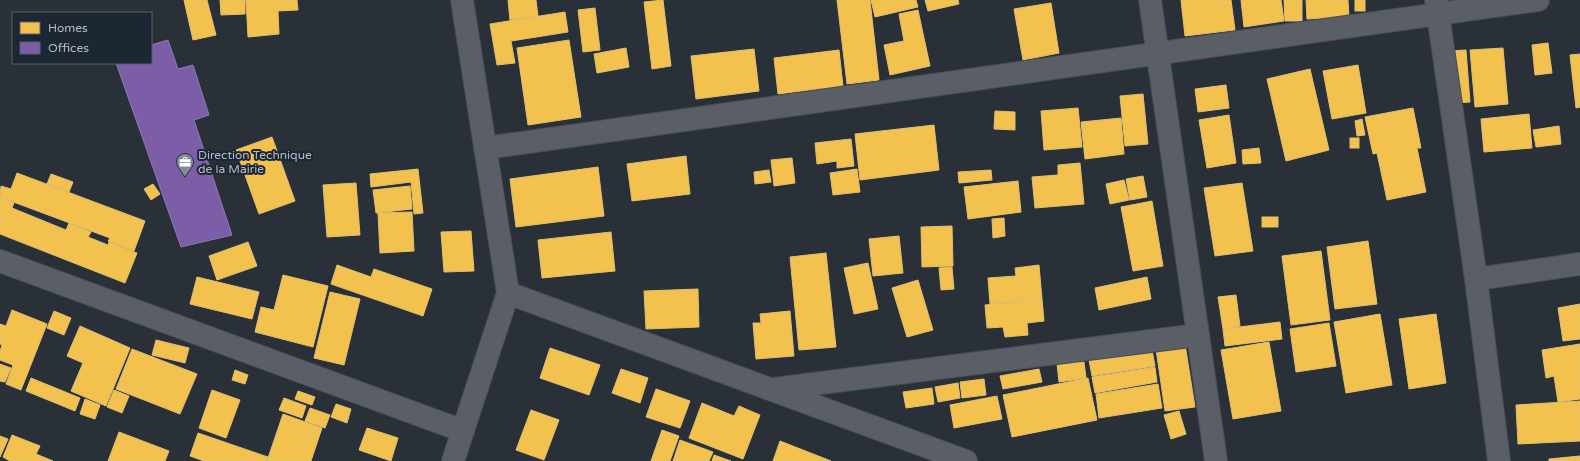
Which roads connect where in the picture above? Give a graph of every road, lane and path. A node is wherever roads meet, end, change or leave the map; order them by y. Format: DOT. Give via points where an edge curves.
graph roads {
  1 [pos="462,0"];
  2 [pos="1150,0"];
  3 [pos="1538,0"];
  4 [pos="1437,7"];
  5 [pos="1158,54"];
  6 [pos="485,148"];
  7 [pos="0,261"];
  8 [pos="1580,264"];
  9 [pos="1476,279"];
  10 [pos="508,293"];
  11 [pos="1198,335"];
  12 [pos="770,389"];
  13 [pos="463,431"];
  14 [pos="453,461"];
  15 [pos="966,461"];
  16 [pos="1216,461"];
  17 [pos="1499,461"];
  1 -- 6 [label="street"];
  2 -- 5 [label="street"];
  3 -- 4 [label="street"];
  4 -- 5 [label="street"];
  4 -- 9 [label="street"];
  5 -- 6 [label="street"];
  5 -- 11 [label="street"];
  6 -- 10 [label="street"];
  7 -- 13 [label="street"];
  8 -- 9 [label="street"];
  9 -- 17 [label="street"];
  10 -- 12 [label="street"];
  10 -- 13 [label="street"];
  11 -- 12 [label="street"];
  11 -- 16 [label="street"];
  12 -- 15 [label="street"];
  13 -- 14 [label="street"];
}
